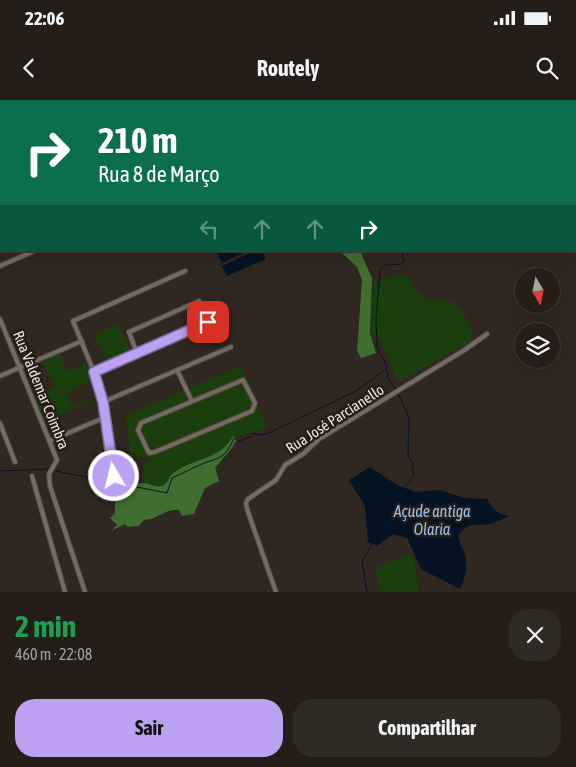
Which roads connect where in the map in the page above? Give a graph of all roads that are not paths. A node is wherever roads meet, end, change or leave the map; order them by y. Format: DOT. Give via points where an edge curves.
graph roads {
  1 [pos="32,252"];
  2 [pos="0,266"];
  3 [pos="185,271"];
  4 [pos="0,319"];
  5 [pos="487,334"];
  6 [pos="82,341"];
  7 [pos="231,347"];
  8 [pos="137,353"];
  9 [pos="19,368"];
  10 [pos="177,370"];
  11 [pos="94,372"];
  12 [pos="0,376"];
  13 [pos="192,401"];
  14 [pos="103,402"];
  15 [pos="106,417"];
  16 [pos="0,423"];
  17 [pos="1,431"];
  18 [pos="49,441"];
  19 [pos="15,462"];
  20 [pos="32,476"];
  21 [pos="114,476"];
  22 [pos="65,592"];
  23 [pos="85,592"];
  24 [pos="276,592"];
  1 -- 2 [label="street"];
  3 -- 6 [label="street" via="73,321"];
  4 -- 9 [label="street, Rua Valdemar Coimbra"];
  5 -- 24 [label="street, Rua José Parcianello" via="319,439 285,465 276,480 253,494 246,503"];
  6 -- 9 [label="street"];
  6 -- 11 [label="street"];
  7 -- 10 [label="street"];
  8 -- 8 [label="street" via="208,322 199,301 129,332"];
  8 -- 11 [label="street"];
  9 -- 12 [label="street"];
  9 -- 18 [label="street, Rua Valdemar Coimbra"];
  10 -- 13 [label="street"];
  10 -- 14 [label="street"];
  11 -- 14 [label="street"];
  13 -- 13 [label="street" via="141,423 138,427 149,453 252,411 255,404 243,380"];
  14 -- 15 [label="street"];
  15 -- 18 [label="street"];
  15 -- 21 [label="street"];
  16 -- 17 [label="street"];
  17 -- 19 [label="street"];
  18 -- 23 [label="street, Rua Valdemar Coimbra" via="57,460 48,478"];
  20 -- 22 [label="street"];
}
